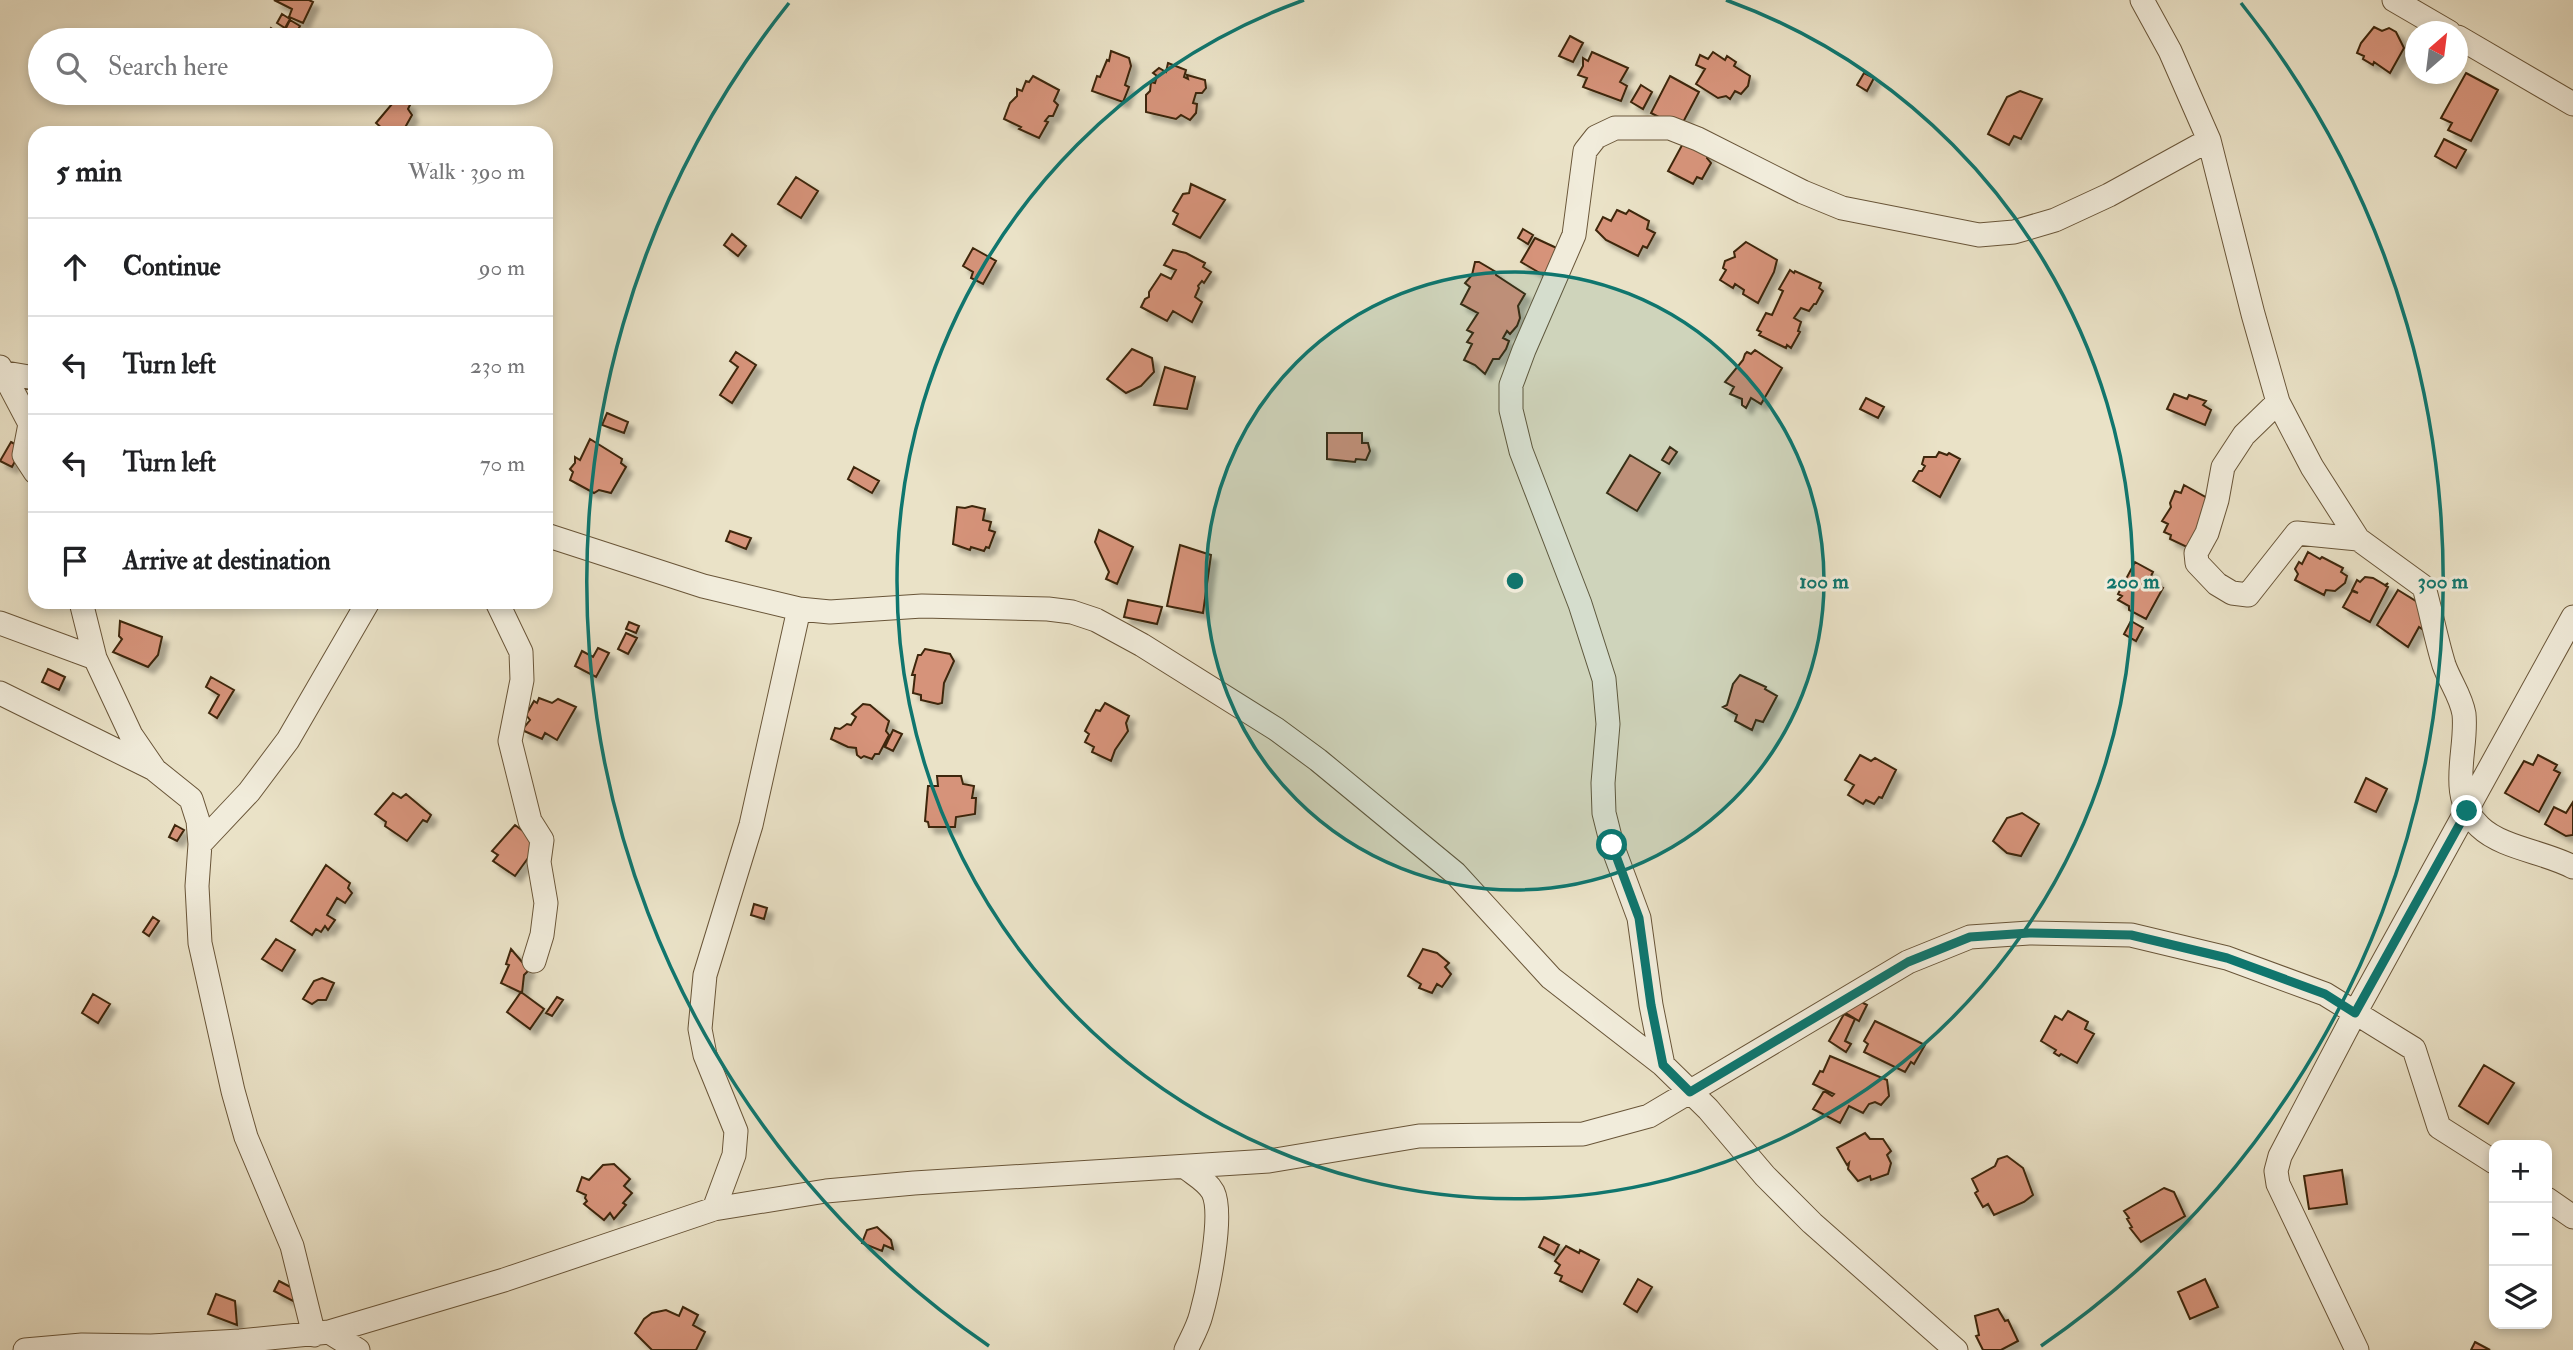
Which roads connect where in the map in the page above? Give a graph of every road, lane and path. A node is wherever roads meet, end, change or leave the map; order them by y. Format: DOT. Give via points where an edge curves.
graph roads {
  1 [pos="2142,0"];
  2 [pos="2394,0"];
  3 [pos="2430,21"];
  4 [pos="2468,43"];
  5 [pos="2573,104"];
  6 [pos="2209,140"];
  7 [pos="1,371"];
  8 [pos="28,377"];
  9 [pos="2278,402"];
  10 [pos="28,420"];
  11 [pos="28,434"];
  12 [pos="28,461"];
  13 [pos="553,537"];
  14 [pos="2358,539"];
  15 [pos="83,609"];
  16 [pos="364,609"];
  17 [pos="501,609"];
  18 [pos="799,609"];
  19 [pos="2573,617"];
  20 [pos="0,623"];
  21 [pos="95,658"];
  22 [pos="0,694"];
  23 [pos="155,770"];
  24 [pos="2467,811"];
  25 [pos="200,844"];
  26 [pos="2573,867"];
  27 [pos="534,961"];
  28 [pos="2355,1013"];
  29 [pos="1663,1065"];
  30 [pos="1690,1092"];
  31 [pos="2489,1159"];
  32 [pos="1185,1167"];
  33 [pos="2552,1202"];
  34 [pos="714,1209"];
  35 [pos="2573,1217"];
  36 [pos="322,1333"];
  37 [pos="25,1350"];
  38 [pos="358,1350"];
  39 [pos="1186,1350"];
  40 [pos="1956,1350"];
  41 [pos="2357,1350"];
  1 -- 6 [label="street"];
  2 -- 3 [label="street"];
  4 -- 5 [label="street"];
  6 -- 9 [label="street"];
  6 -- 29 [label="street" via="2055,220 2014,232 1979,235 1842,208 1670,128 1615,128 1596,137 1585,151 1574,234 1519,362 1511,385 1511,410 1521,451 1604,679 1608,724 1604,813 1639,918"];
  7 -- 8 [label="street"];
  7 -- 10 [label="street"];
  9 -- 14 [label="street"];
  9 -- 14 [label="street" via="2244,435 2223,467 2197,563 2217,584 2248,595 2297,533"];
  11 -- 12 [label="street" via="24,455"];
  13 -- 18 [label="street" via="703,586"];
  14 -- 24 [label="street" via="2424,586 2445,667 2464,716 2459,775"];
  15 -- 21 [label="street"];
  16 -- 25 [label="street" via="288,740 242,800"];
  17 -- 27 [label="street" via="521,652 522,680 510,741 530,821 542,840 539,862 546,903"];
  18 -- 29 [label="street" via="1048,609 1096,620 1276,729 1318,760 1455,873 1551,978"];
  18 -- 34 [label="street" via="751,825 705,975 699,1029 736,1131 734,1155"];
  19 -- 24 [label="street"];
  20 -- 21 [label="street"];
  21 -- 23 [label="street" via="131,735"];
  22 -- 23 [label="street"];
  23 -- 25 [label="street" via="191,799"];
  24 -- 26 [label="street" via="2496,839"];
  24 -- 28 [label="street"];
  25 -- 36 [label="street" via="200,943 233,1091 246,1137"];
  28 -- 30 [label="street" via="2325,994 2227,958 2131,935 1970,937 1908,962"];
  28 -- 31 [label="street" via="2414,1049 2439,1127"];
  28 -- 41 [label="street" via="2276,1171 2278,1184"];
  29 -- 30 [label="street"];
  30 -- 32 [label="street" via="1648,1116 1583,1134 1419,1136 1269,1161"];
  30 -- 40 [label="street" via="1812,1223"];
  32 -- 34 [label="street" via="851,1188"];
  32 -- 39 [label="street" via="1204,1180 1217,1206 1201,1316"];
  33 -- 35 [label="street"];
  34 -- 36 [label="street" via="504,1280"];
  36 -- 37 [label="street"];
  36 -- 38 [label="street"];
}
